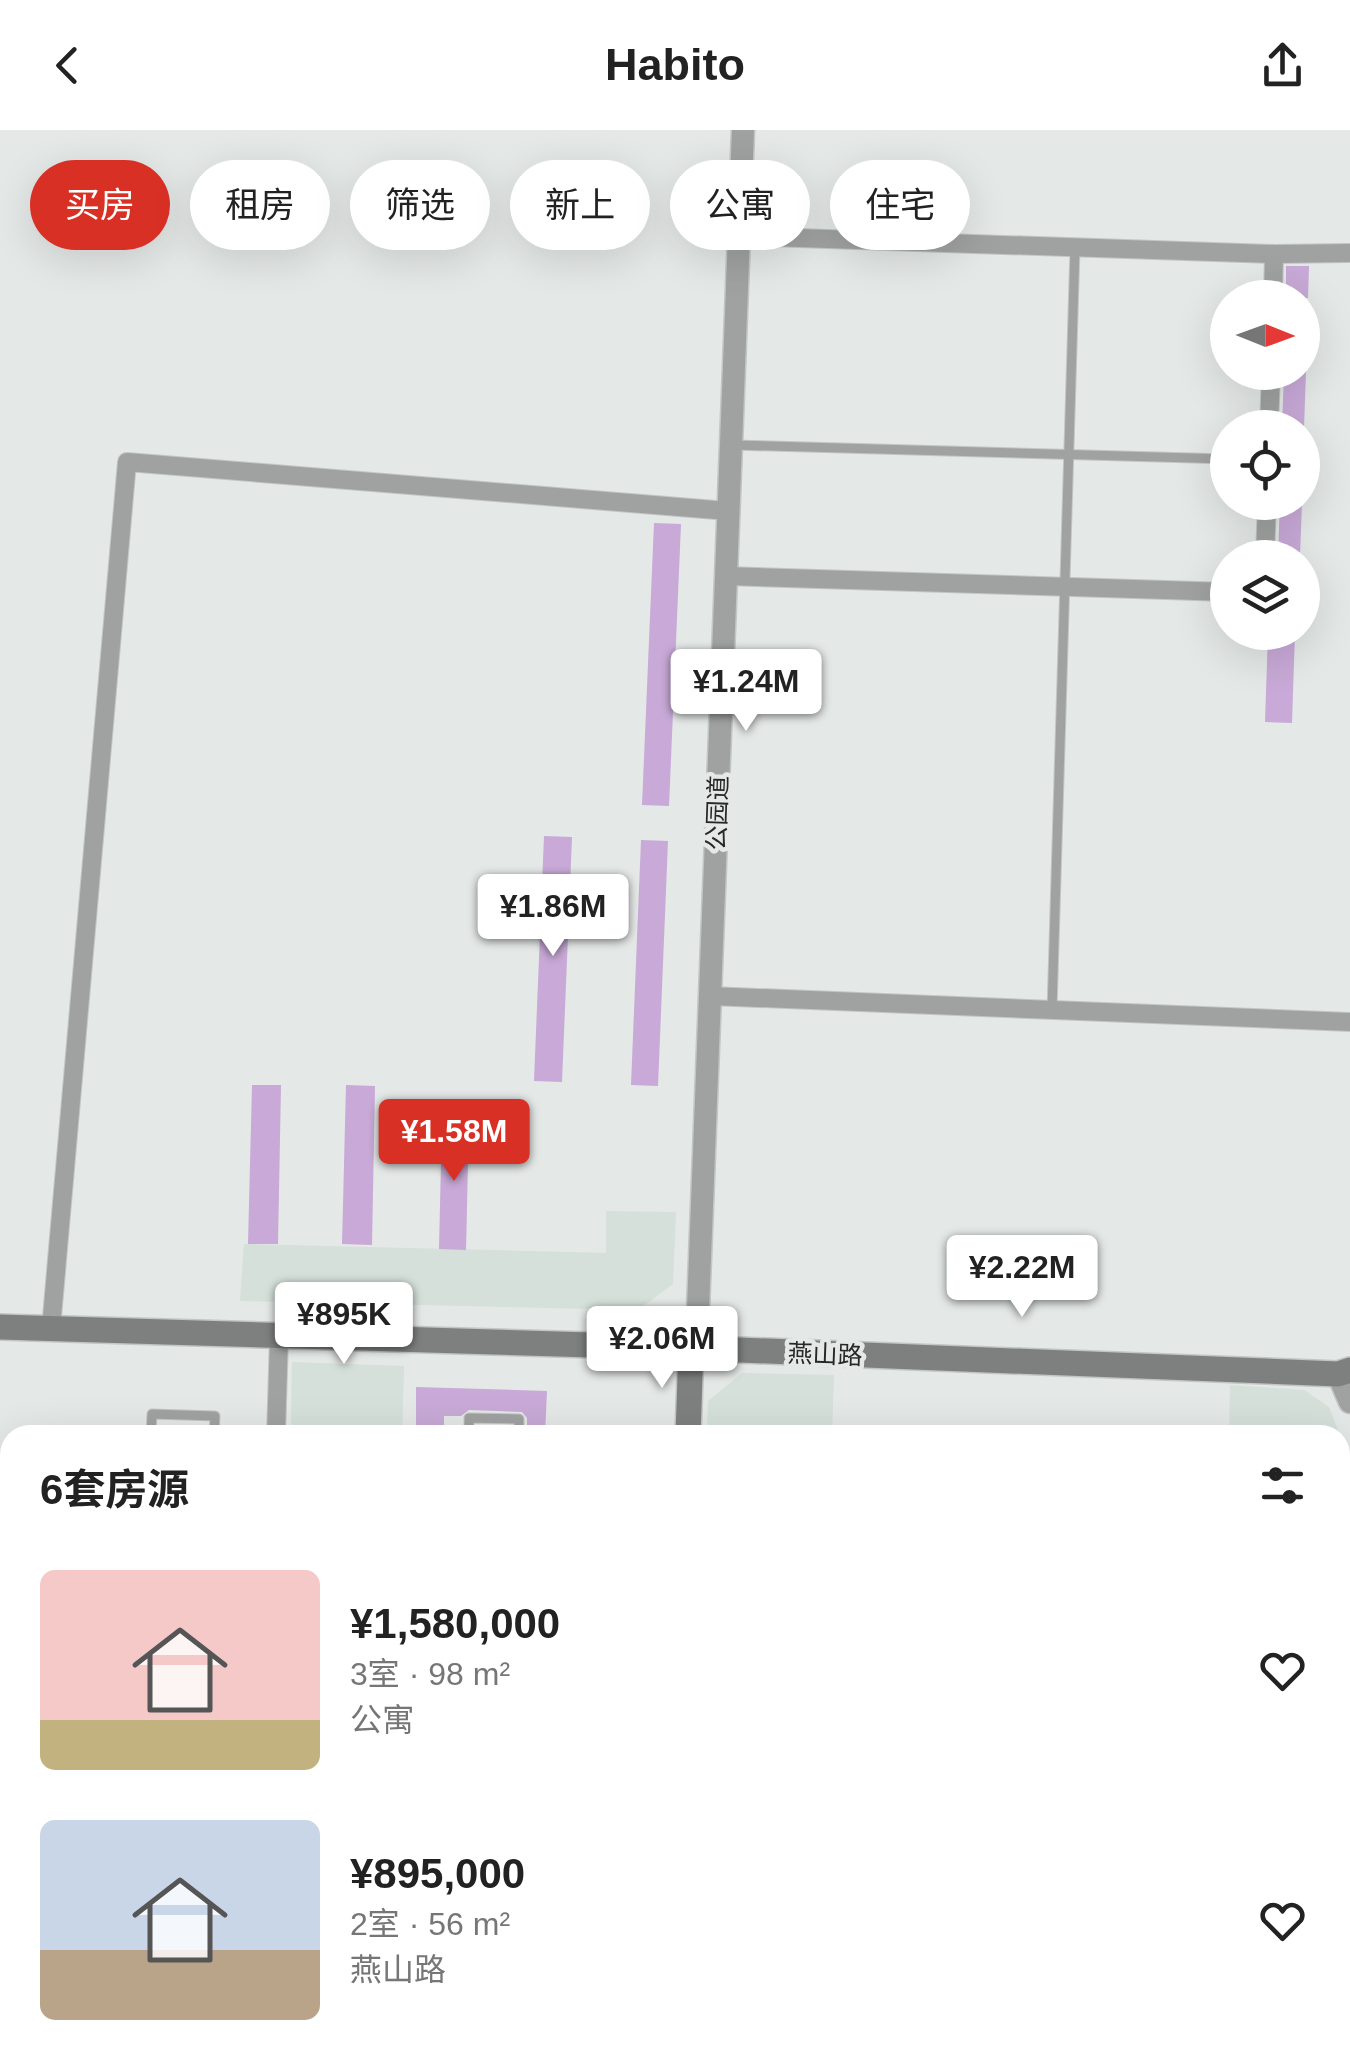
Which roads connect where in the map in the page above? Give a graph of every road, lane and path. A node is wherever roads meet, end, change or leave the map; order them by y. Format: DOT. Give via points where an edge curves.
graph roads {
  1 [pos="744,130"];
  2 [pos="742,160"];
  3 [pos="810,239"];
  4 [pos="1075,248"];
  5 [pos="737,250"];
  6 [pos="1350,253"];
  7 [pos="1274,254"];
  8 [pos="1273,280"];
  9 [pos="730,445"];
  10 [pos="1069,454"];
  11 [pos="1210,458"];
  12 [pos="728,511"];
  13 [pos="726,576"];
  14 [pos="1065,587"];
  15 [pos="1210,591"];
  16 [pos="710,996"];
  17 [pos="1052,1010"];
  18 [pos="1350,1022"];
  19 [pos="0,1315"];
  20 [pos="52,1316"];
  21 [pos="0,1327"];
  22 [pos="279,1338"];
  23 [pos="694,1342"];
  24 [pos="1346,1366"];
  25 [pos="1350,1402"];
  26 [pos="151,1425"];
  27 [pos="215,1425"];
  28 [pos="276,1425"];
  29 [pos="469,1425"];
  30 [pos="520,1425"];
  31 [pos="689,1425"];
  1 -- 2 [label="street, 公园道"];
  3 -- 4 [label="street"];
  4 -- 7 [label="street"];
  4 -- 10 [label="lane"];
  5 -- 9 [label="street, 公园道"];
  6 -- 7 [label="street"];
  7 -- 8 [label="street"];
  9 -- 10 [label="lane"];
  9 -- 12 [label="street, 公园道"];
  10 -- 11 [label="lane"];
  10 -- 14 [label="lane"];
  12 -- 13 [label="street, 公园道"];
  12 -- 20 [label="street" via="127,462"];
  13 -- 14 [label="street"];
  13 -- 16 [label="street, 公园道"];
  14 -- 15 [label="street"];
  14 -- 17 [label="lane"];
  16 -- 17 [label="street"];
  16 -- 23 [label="street, 公园道"];
  17 -- 18 [label="street"];
  19 -- 20 [label="main road, 燕山路"];
  20 -- 23 [label="main road, 燕山路"];
  21 -- 22 [label="main road, 燕山路"];
  22 -- 23 [label="main road, 燕山路"];
  22 -- 28 [label="street"];
  23 -- 24 [label="main road, 燕山路"];
  23 -- 31 [label="main road, 公园道"];
  24 -- 25 [label="street"];
  26 -- 27 [label="lane" via="152,1414 215,1416"];
  29 -- 30 [label="lane" via="469,1418 520,1419"];
}
